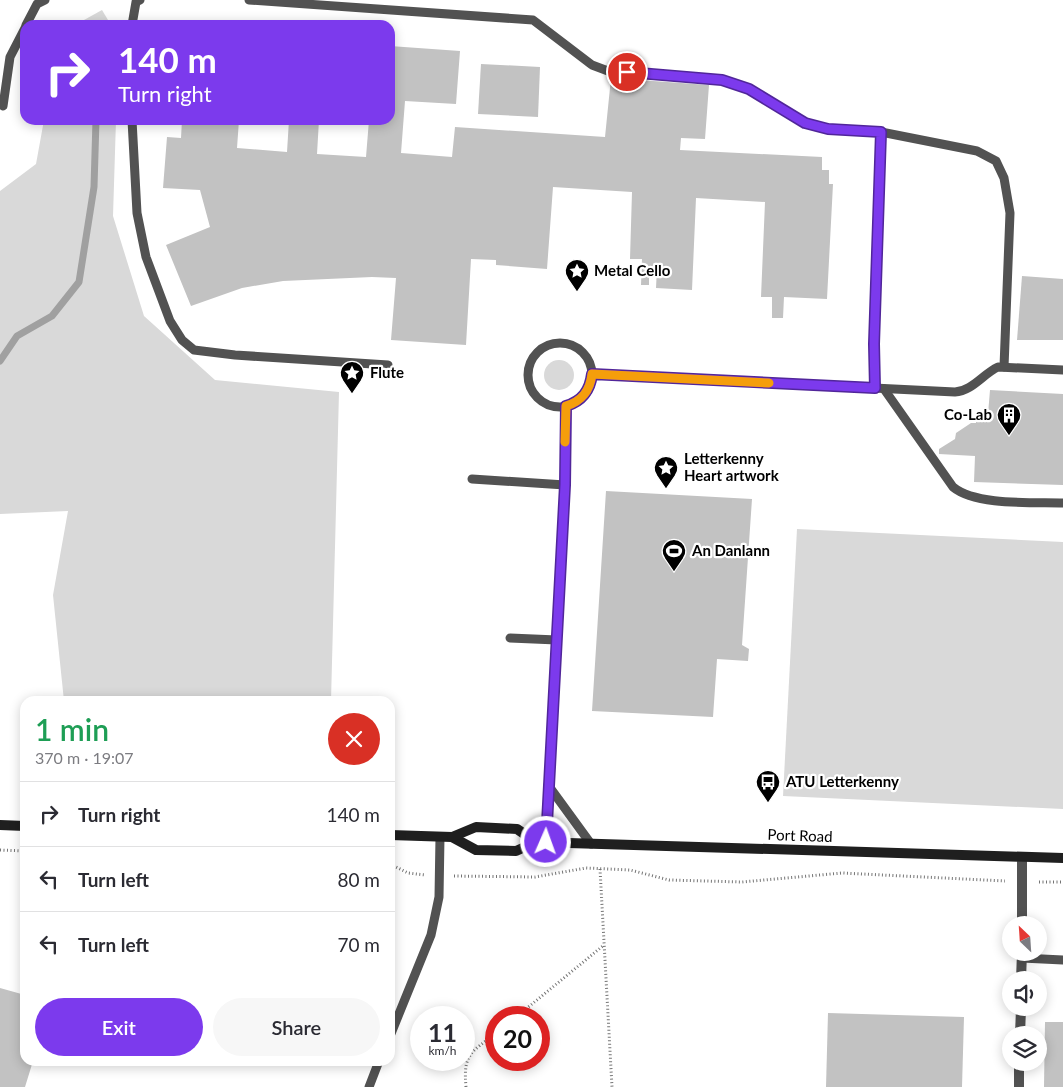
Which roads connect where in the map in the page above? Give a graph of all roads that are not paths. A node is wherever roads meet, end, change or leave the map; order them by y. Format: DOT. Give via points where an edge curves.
graph roads {
  1 [pos="46,0"];
  2 [pos="249,0"];
  3 [pos="134,1"];
  4 [pos="324,2"];
  5 [pos="29,20"];
  6 [pos="132,20"];
  7 [pos="20,38"];
  8 [pos="3,106"];
  9 [pos="132,125"];
  10 [pos="881,132"];
  11 [pos="388,365"];
  12 [pos="1004,367"];
  13 [pos="1063,370"];
  14 [pos="592,374"];
  15 [pos="880,388"];
  16 [pos="566,406"];
  17 [pos="472,479"];
  18 [pos="565,485"];
  19 [pos="1063,503"];
  20 [pos="510,638"];
  21 [pos="557,640"];
  22 [pos="548,785"];
  23 [pos="0,825"];
  24 [pos="20,826"];
  25 [pos="395,835"];
  26 [pos="440,837"];
  27 [pos="452,837"];
  28 [pos="541,842"];
  29 [pos="591,844"];
  30 [pos="1022,857"];
  31 [pos="1063,858"];
  32 [pos="1022,916"];
  33 [pos="1048,958"];
  34 [pos="1063,960"];
  35 [pos="395,1024"];
  36 [pos="377,1066"];
  37 [pos="1019,1071"];
  38 [pos="369,1087"];
  39 [pos="1019,1087"];
  1 -- 5 [label="lane" via="37,4"];
  2 -- 4 [label="lane"];
  3 -- 6 [label="lane"];
  4 -- 10 [label="lane" via="533,20 592,65 608,71 722,80 749,89 805,123 828,129"];
  7 -- 8 [label="lane" via="10,57"];
  9 -- 11 [label="lane" via="137,213 146,257 170,322 182,340 194,350 235,355"];
  10 -- 12 [label="lane" via="977,151 996,161 1004,178 1010,213"];
  10 -- 15 [label="lane" via="874,344"];
  12 -- 13 [label="lane"];
  12 -- 15 [label="lane" via="990,371 964,392"];
  14 -- 15 [label="lane"];
  14 -- 16 [label="lane" via="586,394"];
  14 -- 16 [label="lane" via="587,358 573,346 552,344 536,354 528,370 532,390 542,402"];
  15 -- 19 [label="lane" via="960,493 979,498"];
  16 -- 18 [label="lane"];
  17 -- 18 [label="lane"];
  18 -- 21 [label="lane"];
  20 -- 21 [label="lane"];
  21 -- 22 [label="lane"];
  22 -- 28 [label="lane"];
  22 -- 29 [label="lane"];
  23 -- 24 [label="main road"];
  25 -- 26 [label="main road, Port Road"];
  26 -- 27 [label="main road, Port Road"];
  26 -- 35 [label="lane" via="439,897 431,934"];
  27 -- 28 [label="main road, Port Road" via="476,850 516,851"];
  27 -- 28 [label="main road, Port Road" via="476,827 517,829"];
  28 -- 29 [label="main road, Port Road"];
  29 -- 30 [label="main road, Port Road"];
  30 -- 31 [label="main road, Port Road"];
  30 -- 32 [label="street"];
  33 -- 34 [label="lane"];
  36 -- 38 [label="lane"];
  37 -- 39 [label="street"];
}
